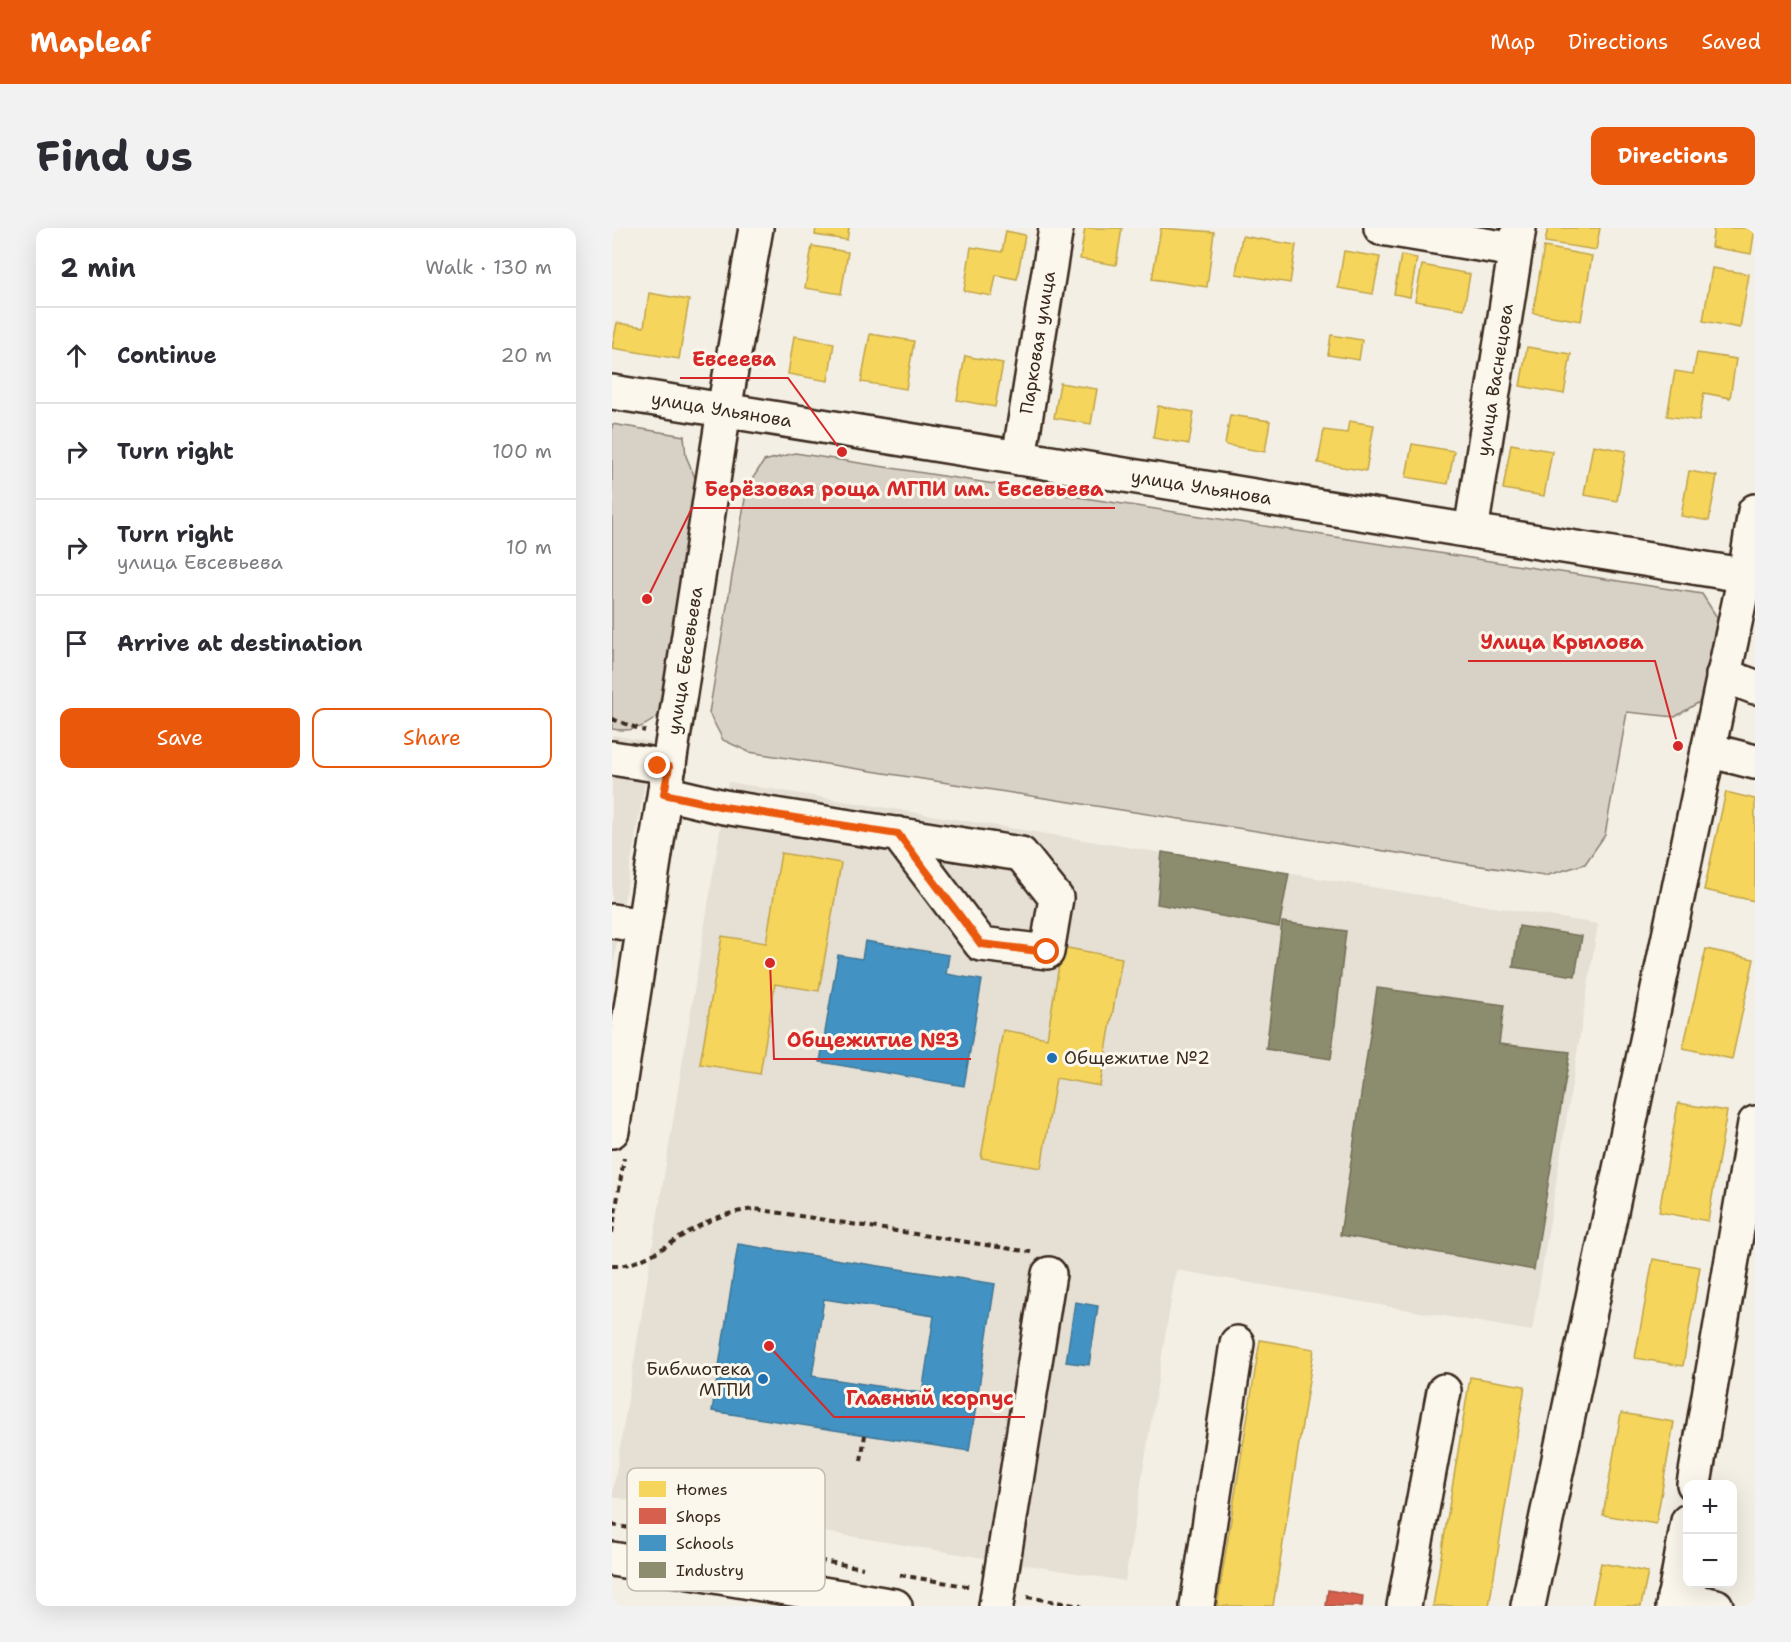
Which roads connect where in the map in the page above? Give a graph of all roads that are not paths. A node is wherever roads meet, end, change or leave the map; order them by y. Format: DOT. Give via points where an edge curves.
graph roads {
  1 [pos="756,228"];
  2 [pos="1056,228"];
  3 [pos="1381,228"];
  4 [pos="1517,239"];
  5 [pos="612,392"];
  6 [pos="724,410"];
  7 [pos="1018,458"];
  8 [pos="1755,511"];
  9 [pos="1471,531"];
  10 [pos="1750,576"];
  11 [pos="1723,675"];
  12 [pos="1755,687"];
  13 [pos="1708,750"];
  14 [pos="612,758"];
  15 [pos="1755,762"];
  16 [pos="667,780"];
  17 [pos="898,834"];
  18 [pos="612,921"];
  19 [pos="644,926"];
  20 [pos="1755,1122"];
  21 [pos="612,1131"];
  22 [pos="1049,1274"];
  23 [pos="1742,1279"];
  24 [pos="1237,1343"];
  25 [pos="1444,1391"];
  26 [pos="1695,1480"];
  27 [pos="1686,1534"];
  28 [pos="612,1559"];
  29 [pos="627,1561"];
  30 [pos="825,1582"];
  31 [pos="896,1590"];
  32 [pos="997,1599"];
  33 [pos="1674,1602"];
  34 [pos="1197,1606"];
  35 [pos="1404,1606"];
  36 [pos="1528,1606"];
  37 [pos="1716,1606"];
  1 -- 6 [label="street, улица Евсевьева"];
  2 -- 7 [label="street, Парковая улица"];
  3 -- 4 [label="street"];
  4 -- 9 [label="street, улица Васнецова"];
  5 -- 6 [label="street, улица Ульянова"];
  6 -- 7 [label="street, улица Ульянова"];
  6 -- 16 [label="street, улица Евсевьева"];
  7 -- 9 [label="street, улица Ульянова"];
  8 -- 10 [label="street"];
  9 -- 10 [label="street, улица Ульянова"];
  10 -- 11 [label="street"];
  11 -- 12 [label="street"];
  11 -- 13 [label="street"];
  13 -- 15 [label="street"];
  13 -- 36 [label="street"];
  14 -- 16 [label="street"];
  16 -- 17 [label="street" via="724,807"];
  16 -- 19 [label="street, улица Евсевьева"];
  17 -- 17 [label="street" via="1021,854 1056,898 1047,952 981,944"];
  18 -- 19 [label="street"];
  19 -- 21 [label="street, улица Евсевьева"];
  20 -- 23 [label="street"];
  22 -- 32 [label="street"];
  23 -- 26 [label="street"];
  24 -- 34 [label="street"];
  25 -- 35 [label="street"];
  27 -- 33 [label="street"];
  28 -- 29 [label="street"];
  30 -- 31 [label="street"];
  33 -- 37 [label="street"];
}
